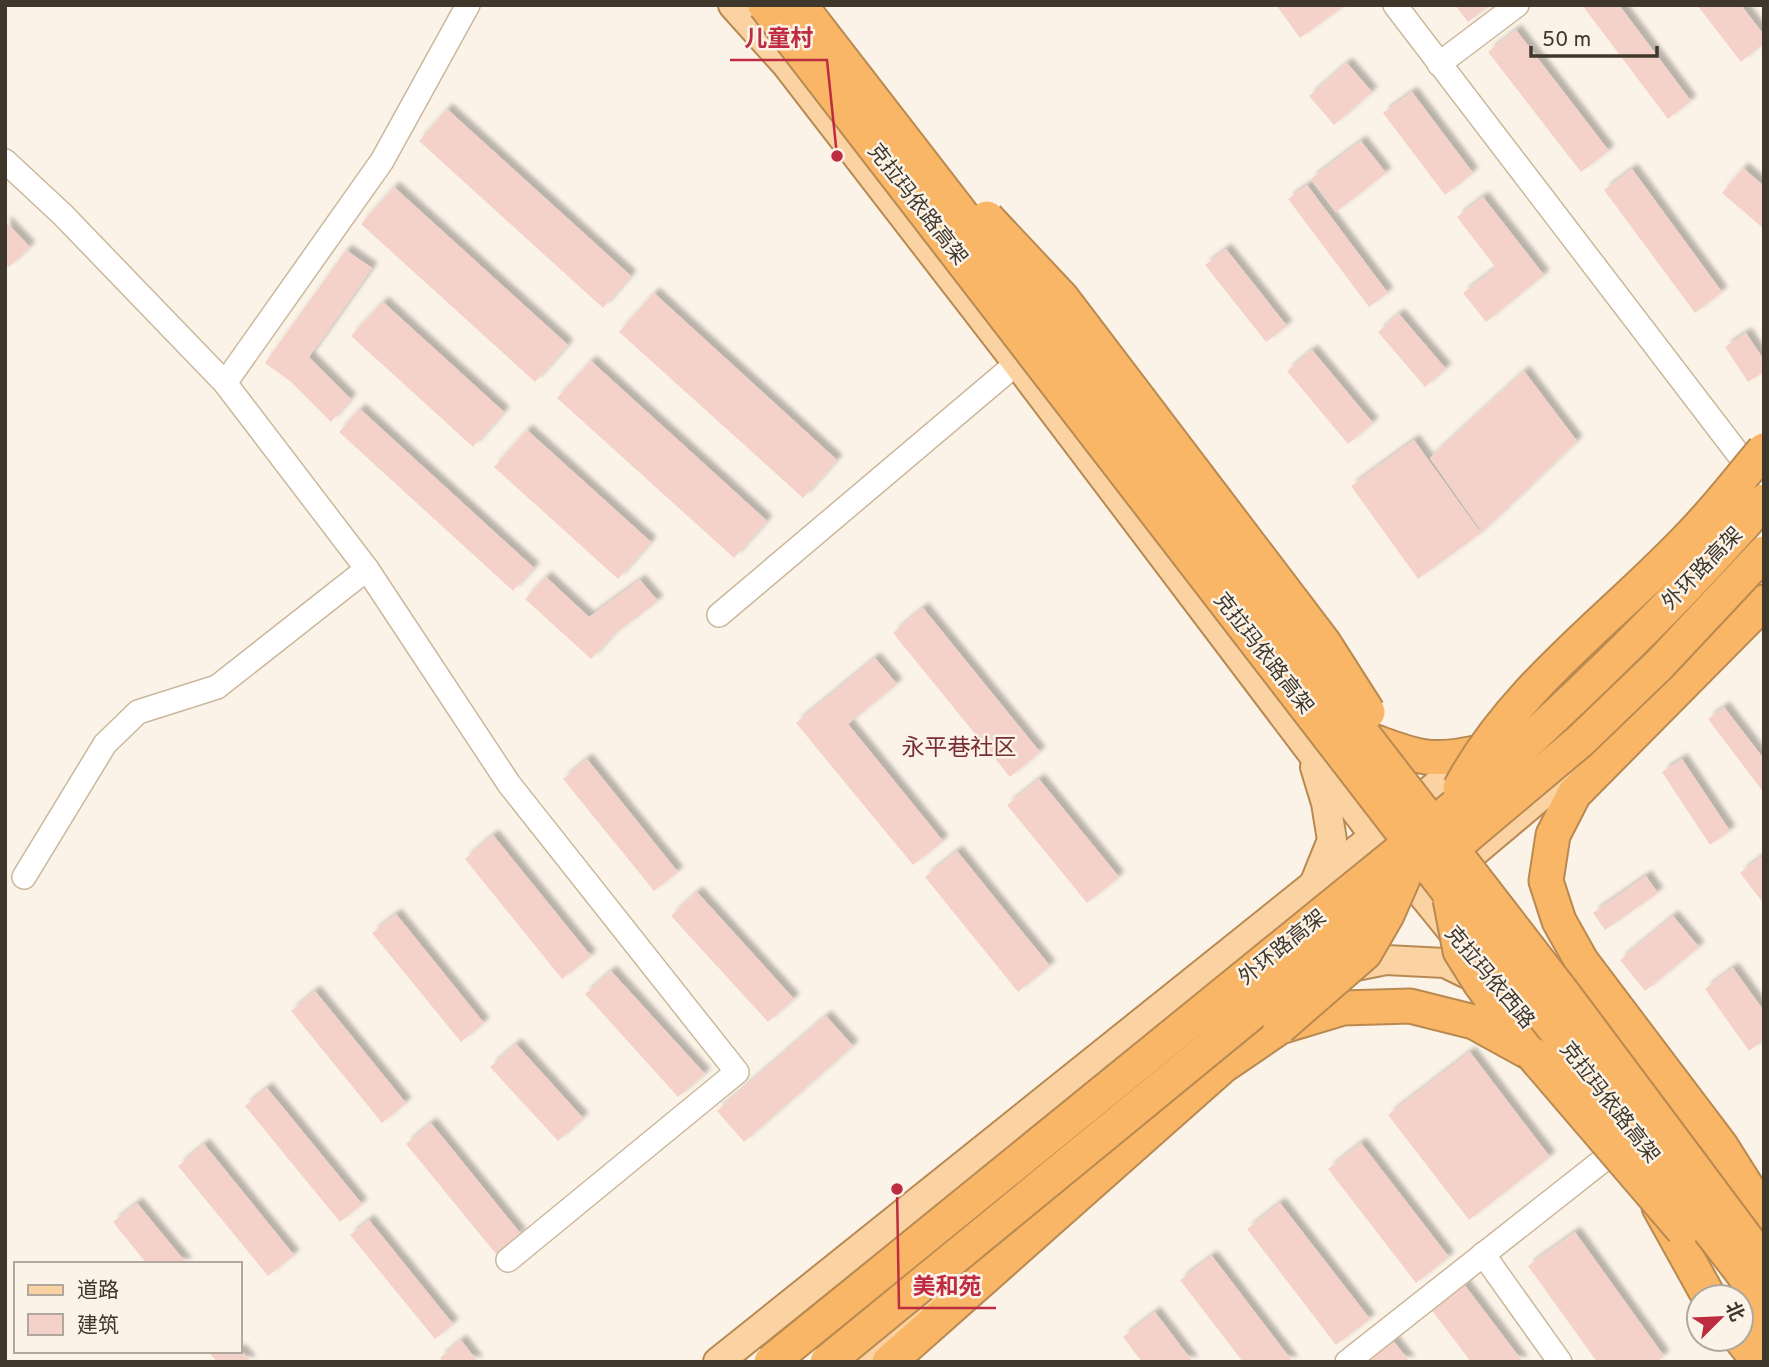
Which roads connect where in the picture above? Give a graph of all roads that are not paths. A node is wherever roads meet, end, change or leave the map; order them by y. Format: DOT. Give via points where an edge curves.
graph roads {
  1 [pos="468,5"];
  2 [pos="733,5"];
  3 [pos="765,5"];
  4 [pos="815,5"];
  5 [pos="1395,5"];
  6 [pos="1517,5"];
  7 [pos="800,6"];
  8 [pos="1439,64"];
  9 [pos="5,162"];
  10 [pos="1017,363"];
  11 [pos="225,383"];
  12 [pos="1764,450"];
  13 [pos="1763,490"];
  14 [pos="1764,553"];
  15 [pos="367,569"];
  16 [pos="1764,584"];
  17 [pos="1764,602"];
  18 [pos="719,615"];
  19 [pos="1370,740"];
  20 [pos="1309,748"];
  21 [pos="1475,752"];
  22 [pos="1417,802"];
  23 [pos="1374,835"];
  24 [pos="1464,862"];
  25 [pos="24,877"];
  26 [pos="1314,883"];
  27 [pos="1423,896"];
  28 [pos="1331,971"];
  29 [pos="1502,990"];
  30 [pos="1280,1027"];
  31 [pos="1532,1054"];
  32 [pos="1615,1125"];
  33 [pos="1602,1161"];
  34 [pos="1764,1213"];
  35 [pos="1483,1254"];
  36 [pos="508,1261"];
  37 [pos="1764,1262"];
  38 [pos="1764,1270"];
  39 [pos="1701,1283"];
  40 [pos="1728,1283"];
  41 [pos="1764,1301"];
  42 [pos="1764,1315"];
  43 [pos="718,1362"];
  44 [pos="771,1362"];
  45 [pos="827,1362"];
  46 [pos="860,1362"];
  47 [pos="889,1362"];
  48 [pos="1347,1362"];
  49 [pos="1560,1362"];
  1 -- 11 [label="street" via="382,161"];
  2 -- 10 [label="main road, 克拉玛依西路" via="786,64"];
  3 -- 41 [label="highway, 克拉玛依路高架, bridge"];
  4 -- 19 [label="main road, 克拉玛依西路" via="871,88"];
  5 -- 8 [label="street"];
  6 -- 8 [label="street"];
  7 -- 30 [label="highway, bridge" via="1062,298 1325,643 1396,758 1413,808 1409,865 1365,953"];
  7 -- 37 [label="highway, 克拉玛依路高架, bridge" via="1563,993"];
  8 -- 13 [label="street"];
  9 -- 11 [label="street" via="63,215"];
  10 -- 18 [label="street"];
  10 -- 20 [label="main road, 克拉玛依西路"];
  11 -- 15 [label="street"];
  12 -- 31 [label="highway, bridge" via="1694,532 1520,704 1470,768 1455,798 1447,831 1450,910 1460,951"];
  13 -- 21 [label="main road" via="1552,690"];
  13 -- 44 [label="highway, 外环路高架, bridge" via="1725,547 1558,715 1481,785"];
  14 -- 45 [label="highway, 外环路高架, bridge" via="1580,741"];
  15 -- 25 [label="street" via="217,687 138,712 105,744"];
  15 -- 36 [label="street" via="509,784 737,1072"];
  16 -- 24 [label="main road" via="1623,726"];
  17 -- 34 [label="highway" via="1574,794 1553,835 1546,881 1559,921 1582,962 1721,1146"];
  19 -- 21 [label="highway" via="1430,758"];
  19 -- 22 [label="main road, 克拉玛依西路"];
  20 -- 23 [label="main road, 克拉玛依西路"];
  20 -- 26 [label="main road" via="1332,840"];
  21 -- 22 [label="main road"];
  22 -- 23 [label="main road"];
  22 -- 24 [label="main road, 克拉玛依西路"];
  23 -- 26 [label="main road"];
  23 -- 27 [label="main road, 克拉玛依西路"];
  24 -- 27 [label="main road"];
  24 -- 38 [label="main road, 克拉玛依西路"];
  26 -- 43 [label="main road"];
  27 -- 28 [label="main road"];
  27 -- 29 [label="main road, 克拉玛依西路"];
  28 -- 29 [label="main road" via="1386,960 1445,962"];
  28 -- 46 [label="main road"];
  29 -- 32 [label="main road, 克拉玛依西路"];
  30 -- 31 [label="highway, bridge" via="1343,1008 1409,1006 1474,1021"];
  30 -- 47 [label="highway" via="1223,1066"];
  31 -- 40 [label="highway, bridge"];
  32 -- 39 [label="highway"];
  32 -- 42 [label="main road, 克拉玛依西路"];
  33 -- 35 [label="street"];
  35 -- 48 [label="street"];
  35 -- 49 [label="street"];
}
